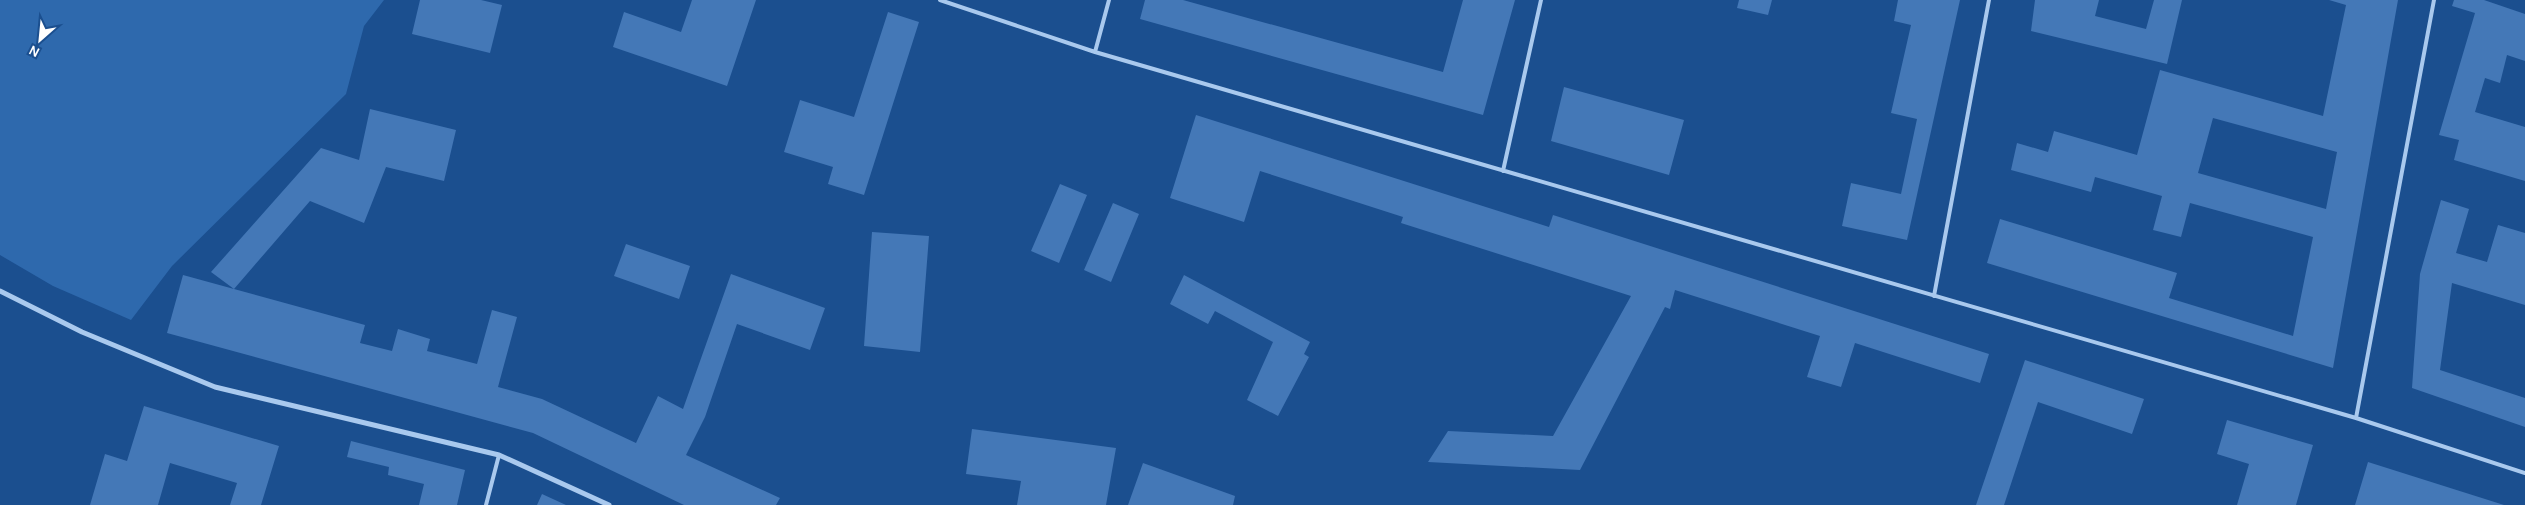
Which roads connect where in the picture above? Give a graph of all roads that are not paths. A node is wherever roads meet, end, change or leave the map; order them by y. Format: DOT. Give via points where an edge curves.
graph roads {
  1 [pos="940,0"];
  2 [pos="1108,0"];
  3 [pos="1541,0"];
  4 [pos="1989,0"];
  5 [pos="2434,0"];
  6 [pos="1095,52"];
  7 [pos="1503,171"];
  8 [pos="0,291"];
  9 [pos="1934,296"];
  10 [pos="2356,418"];
  11 [pos="499,455"];
  12 [pos="2525,473"];
  13 [pos="486,505"];
  14 [pos="609,505"];
  1 -- 6 [label="lane"];
  2 -- 6 [label="lane"];
  3 -- 7 [label="lane"];
  4 -- 9 [label="lane"];
  5 -- 10 [label="lane"];
  6 -- 7 [label="lane"];
  7 -- 9 [label="lane"];
  8 -- 11 [label="street" via="82,332 215,387"];
  9 -- 10 [label="lane"];
  10 -- 12 [label="lane"];
  11 -- 13 [label="lane"];
  11 -- 14 [label="street"];
}
